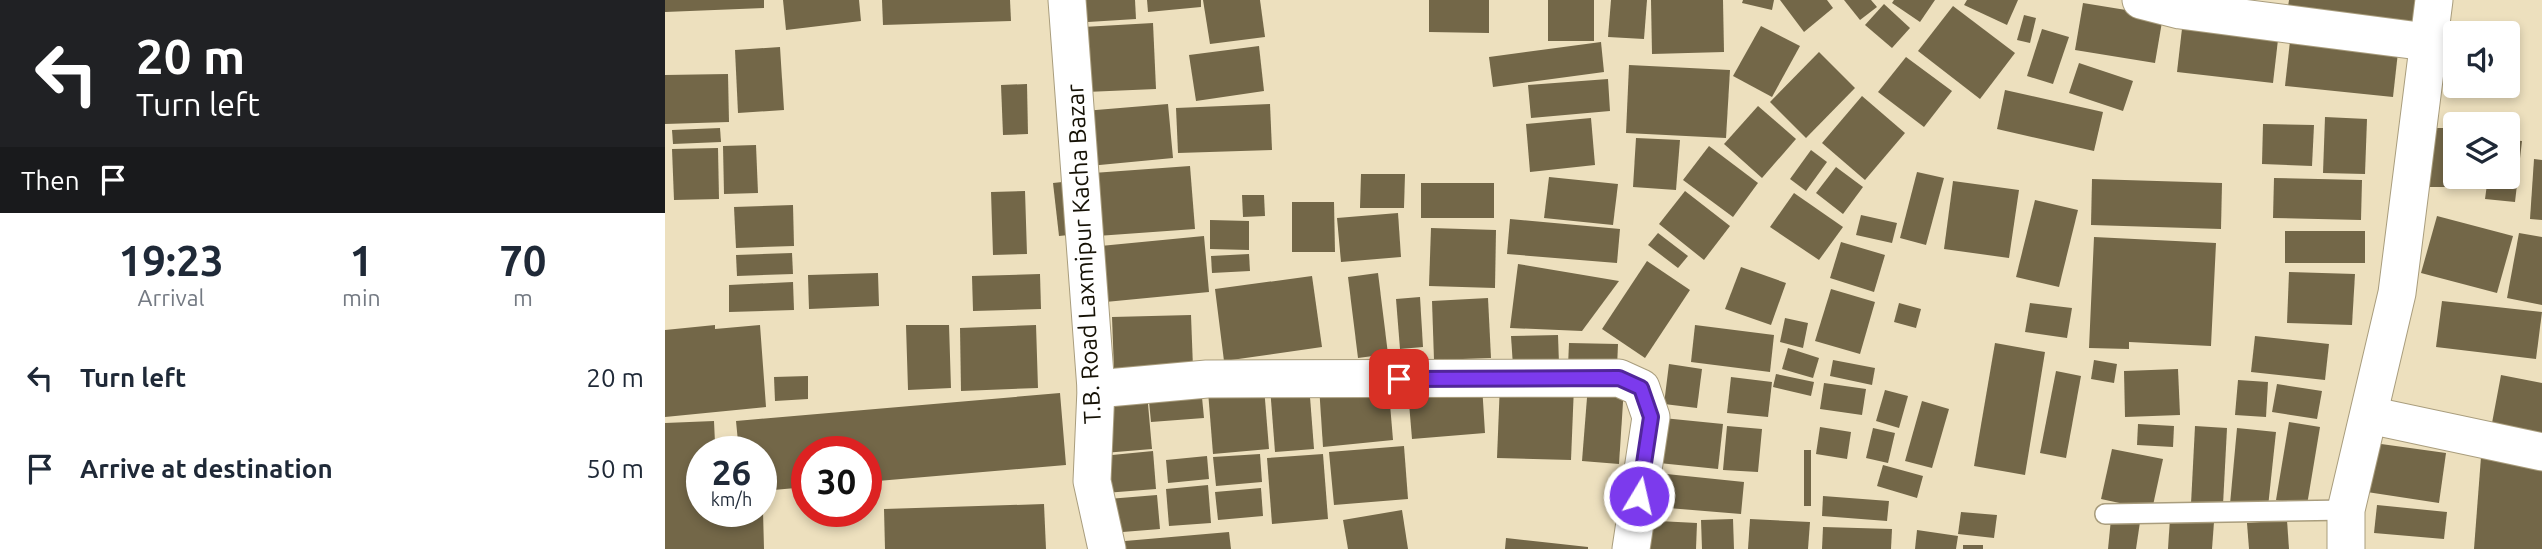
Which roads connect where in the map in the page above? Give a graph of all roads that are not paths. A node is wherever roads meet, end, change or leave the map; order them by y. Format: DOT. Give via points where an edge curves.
graph roads {
  1 [pos="1067,0"];
  2 [pos="2140,0"];
  3 [pos="2434,0"];
  4 [pos="2427,41"];
  5 [pos="1096,389"];
  6 [pos="2369,415"];
  7 [pos="2542,452"];
  8 [pos="2346,510"];
  9 [pos="2105,514"];
  10 [pos="1107,549"];
  11 [pos="1631,549"];
  12 [pos="2346,549"];
  1 -- 5 [label="street, T.B. Road Laxmipur Kacha Bazar"];
  2 -- 4 [label="street" via="2180,10"];
  3 -- 4 [label="street"];
  4 -- 6 [label="street" via="2397,293"];
  5 -- 10 [label="street, T.B. Road Laxmipur Kacha Bazar" via="1092,481"];
  5 -- 11 [label="street" via="1207,379 1619,378 1641,388 1651,417"];
  6 -- 7 [label="street"];
  6 -- 8 [label="street"];
  8 -- 9 [label="lane"];
  8 -- 12 [label="street"];
}
